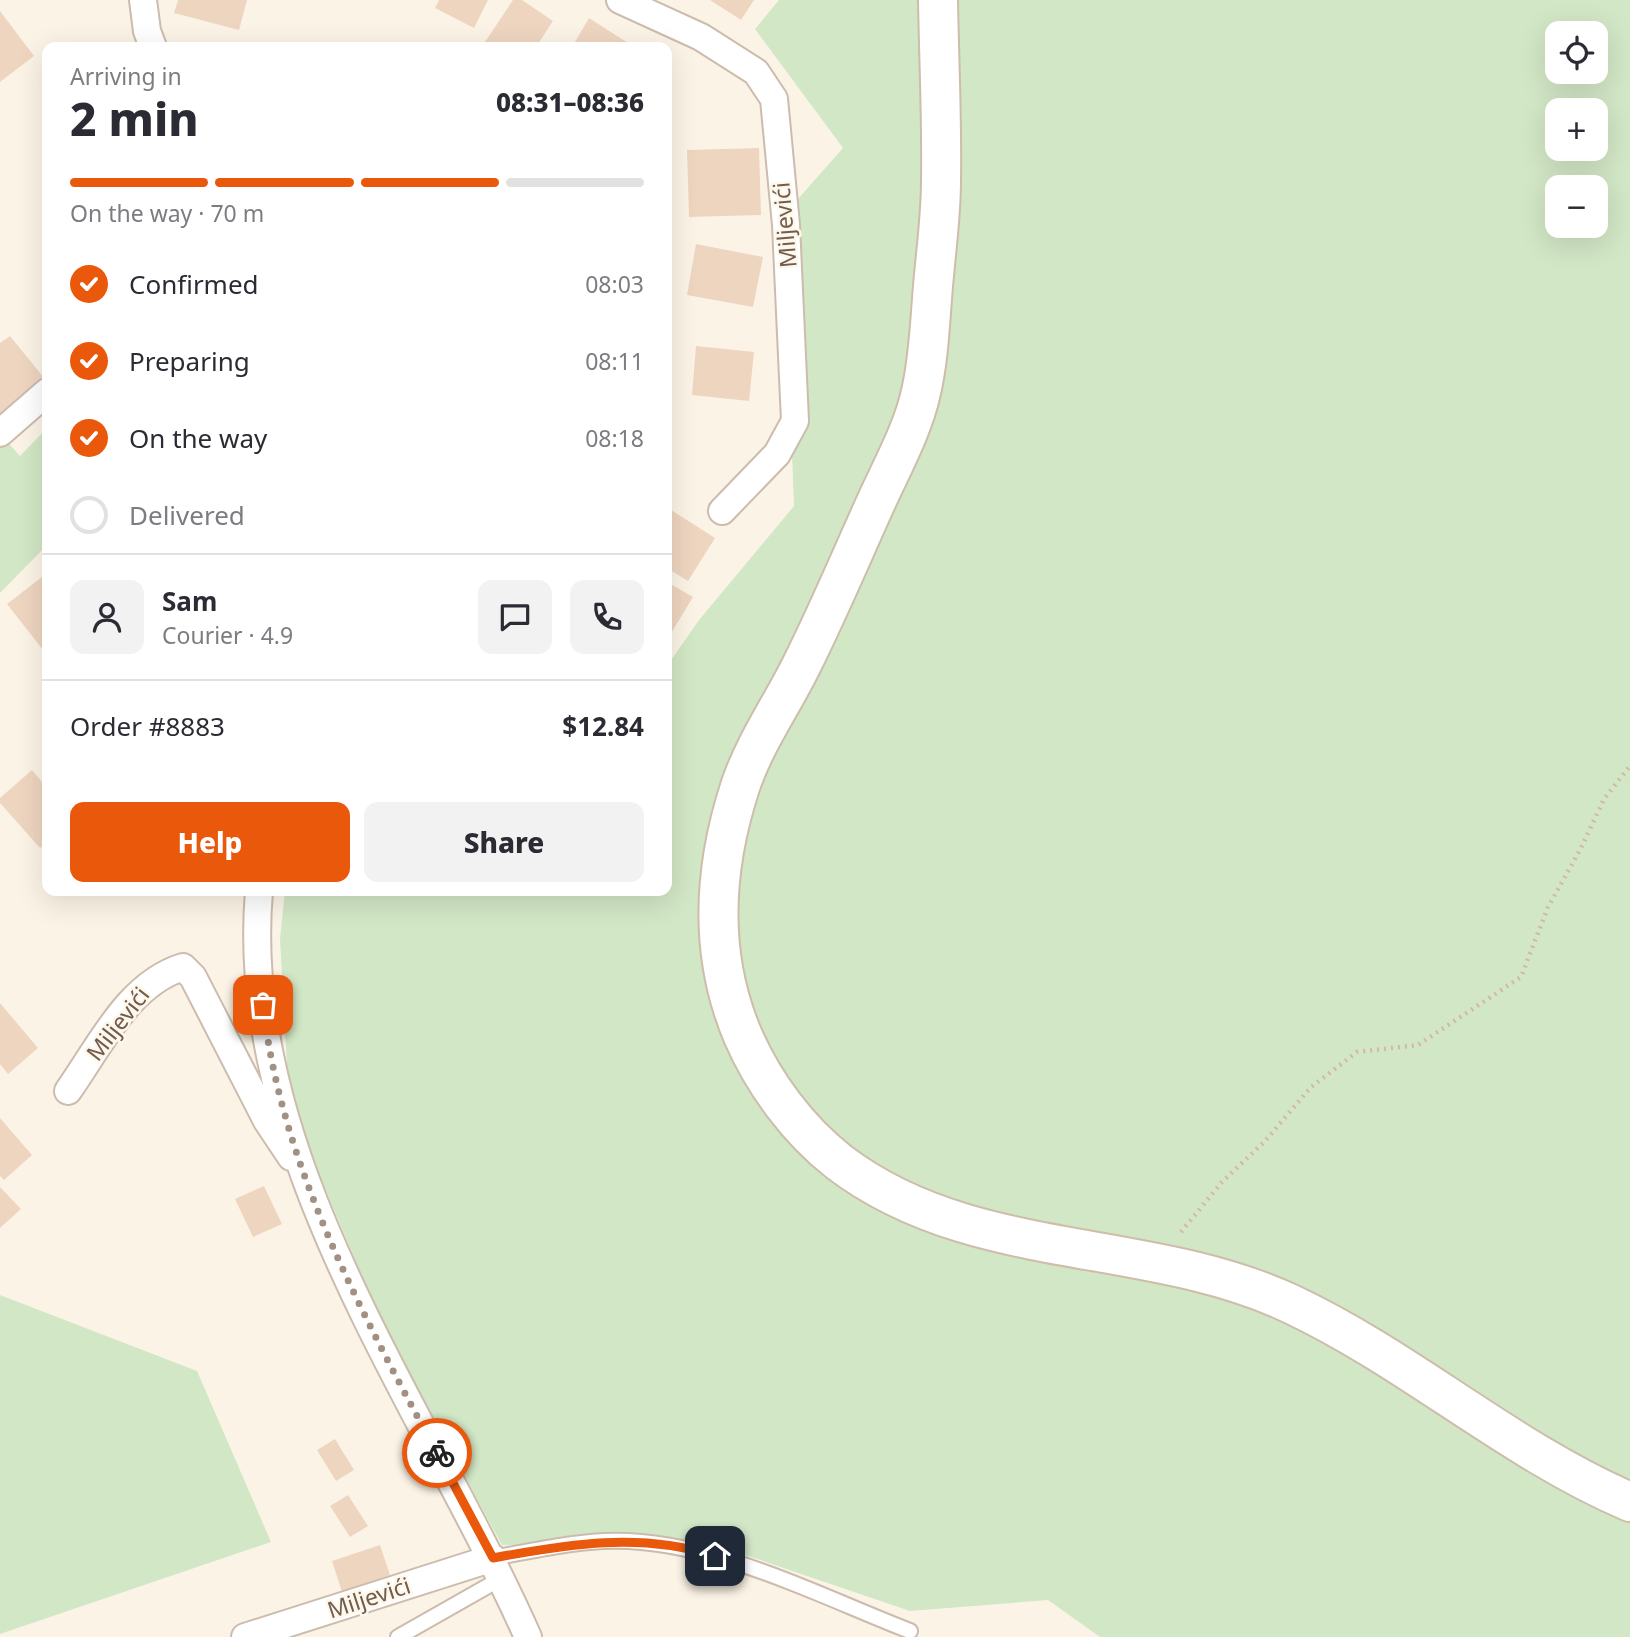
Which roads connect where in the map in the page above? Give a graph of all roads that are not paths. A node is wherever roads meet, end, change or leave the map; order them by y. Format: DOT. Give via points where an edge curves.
graph roads {
  1 [pos="143,0"];
  2 [pos="620,0"];
  3 [pos="938,0"];
  4 [pos="151,42"];
  5 [pos="42,396"];
  6 [pos="0,433"];
  7 [pos="722,511"];
  8 [pos="259,896"];
  9 [pos="68,1090"];
  10 [pos="306,1179"];
  11 [pos="1630,1502"];
  12 [pos="497,1568"];
  13 [pos="910,1631"];
  14 [pos="245,1637"];
  15 [pos="398,1637"];
  16 [pos="528,1637"];
  1 -- 4 [label="street"];
  2 -- 7 [label="street, Miljevići" via="701,37 756,72 774,99 788,251 795,421 777,454"];
  3 -- 11 [label="main road" via="941,186 921,395 801,667 740,785 718,903 720,963 734,1014 753,1058 793,1118 839,1162 897,1196 950,1220 1038,1243 1156,1262 1236,1281 1376,1349 1512,1441"];
  5 -- 6 [label="street"];
  8 -- 10 [label="street, Miljevići" via="255,932 269,1053"];
  9 -- 10 [label="street, Miljevići" via="138,991 164,973 183,967 193,976 267,1121"];
  10 -- 12 [label="street, Miljevići" via="375,1337"];
  12 -- 13 [label="lane" via="606,1541 670,1545 730,1561"];
  12 -- 14 [label="street, Miljevići"];
  12 -- 15 [label="lane"];
  12 -- 16 [label="street, Miljevići"];
}
